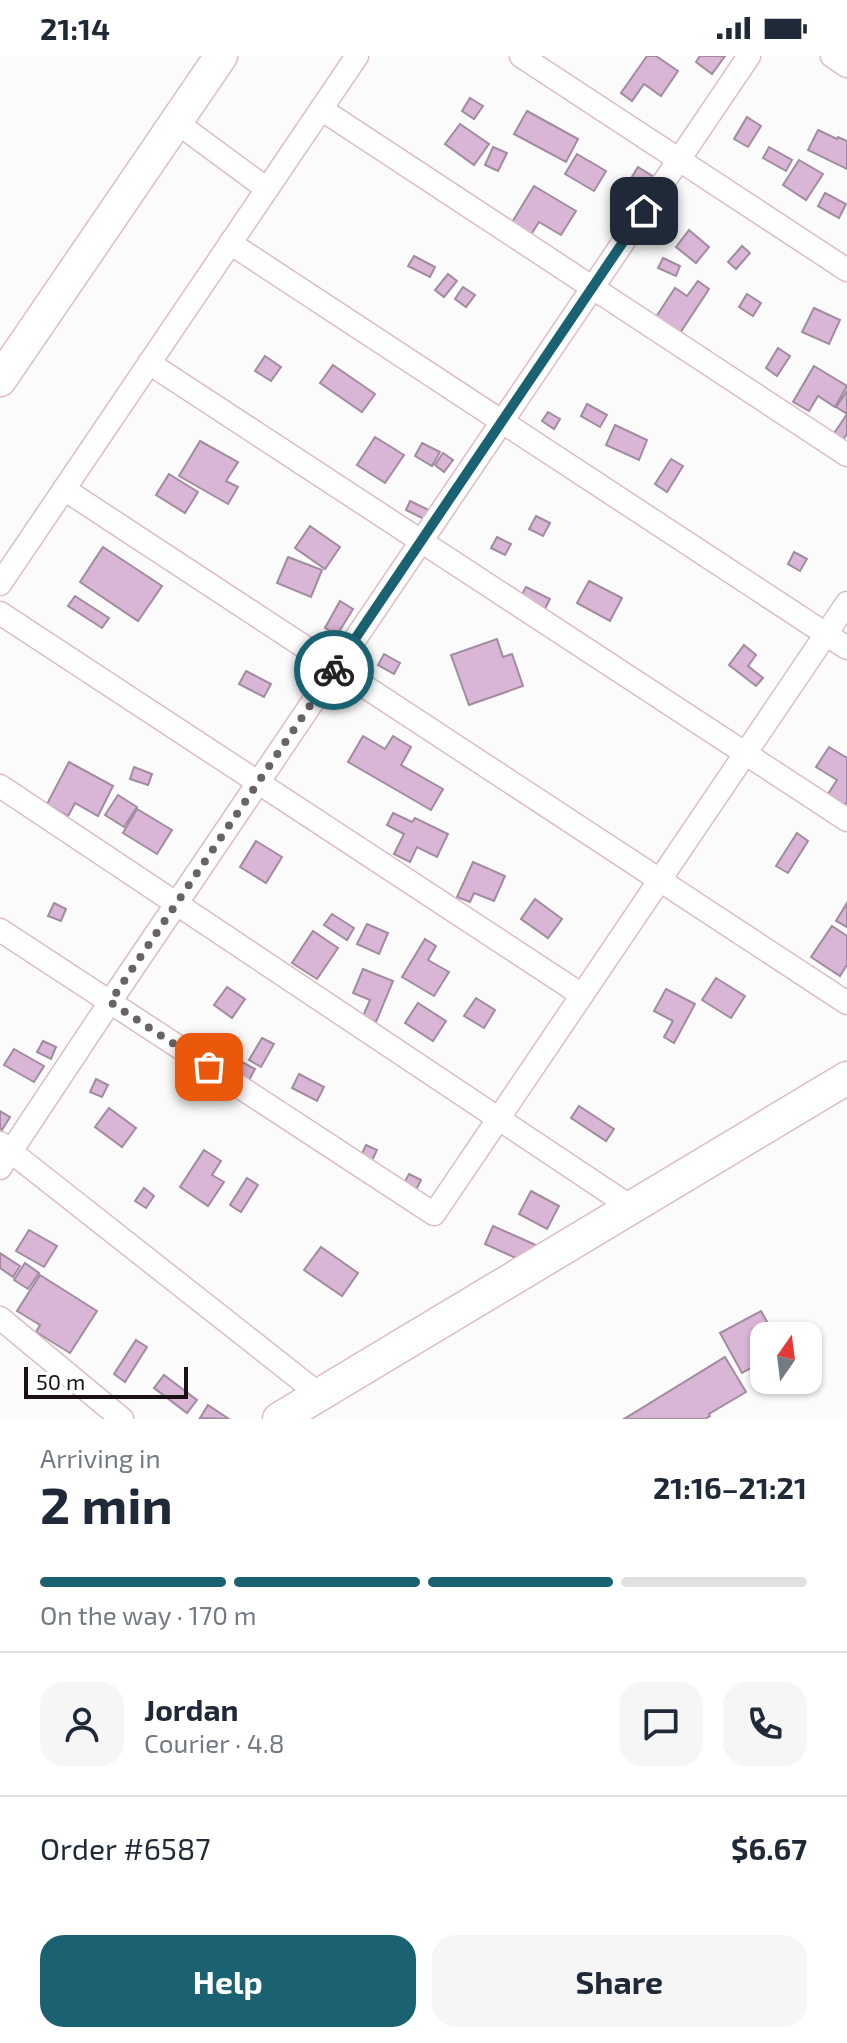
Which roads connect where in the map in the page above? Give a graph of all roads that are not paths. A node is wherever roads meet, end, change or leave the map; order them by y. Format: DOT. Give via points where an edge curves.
graph roads {
  1 [pos="221,56"];
  2 [pos="357,56"];
  3 [pos="521,56"];
  4 [pos="749,56"];
  5 [pos="832,56"];
  6 [pos="847,66"];
  7 [pos="321,109"];
  8 [pos="176,122"];
  9 [pos="679,160"];
  10 [pos="267,189"];
  11 [pos="230,243"];
  12 [pos="847,270"];
  13 [pos="592,288"];
  14 [pos="149,363"];
  15 [pos="0,380"];
  16 [pos="502,422"];
  17 [pos="847,455"];
  18 [pos="64,489"];
  19 [pos="421,541"];
  20 [pos="0,584"];
  21 [pos="847,603"];
  22 [pos="0,613"];
  23 [pos="826,634"];
  24 [pos="847,648"];
  25 [pos="336,668"];
  26 [pos="745,754"];
  27 [pos="258,783"];
  28 [pos="0,786"];
  29 [pos="847,820"];
  30 [pos="660,880"];
  31 [pos="176,903"];
  32 [pos="0,930"];
  33 [pos="582,995"];
  34 [pos="110,1002"];
  35 [pos="847,1003"];
  36 [pos="847,1078"];
  37 [pos="498,1118"];
  38 [pos="4,1154"];
  39 [pos="631,1207"];
  40 [pos="0,1318"];
  41 [pos="320,1395"];
  42 [pos="122,1419"];
  43 [pos="279,1419"];
  1 -- 8 [label="street"];
  2 -- 7 [label="street"];
  3 -- 9 [label="street"];
  4 -- 9 [label="street"];
  5 -- 6 [label="street"];
  7 -- 10 [label="street"];
  7 -- 13 [label="street"];
  8 -- 10 [label="street"];
  8 -- 15 [label="street"];
  9 -- 12 [label="street"];
  9 -- 13 [label="street"];
  10 -- 11 [label="street"];
  11 -- 14 [label="street"];
  11 -- 16 [label="street"];
  13 -- 16 [label="street"];
  13 -- 17 [label="street"];
  14 -- 18 [label="street"];
  14 -- 19 [label="street"];
  16 -- 19 [label="street"];
  16 -- 23 [label="street"];
  18 -- 20 [label="street"];
  18 -- 25 [label="street"];
  19 -- 25 [label="street"];
  19 -- 26 [label="street"];
  21 -- 23 [label="street"];
  22 -- 27 [label="street"];
  23 -- 24 [label="street"];
  23 -- 26 [label="street"];
  25 -- 27 [label="street"];
  25 -- 30 [label="street"];
  26 -- 29 [label="street"];
  26 -- 30 [label="street"];
  27 -- 31 [label="street"];
  27 -- 33 [label="street"];
  28 -- 31 [label="street"];
  30 -- 33 [label="street"];
  30 -- 35 [label="street"];
  31 -- 34 [label="street"];
  31 -- 37 [label="street"];
  32 -- 34 [label="street"];
  33 -- 37 [label="street"];
  34 -- 37 [label="street" via="434,1214"];
  34 -- 38 [label="street"];
  36 -- 39 [label="street"];
  37 -- 39 [label="street"];
  38 -- 41 [label="street"];
  39 -- 41 [label="street"];
  40 -- 42 [label="street"];
  41 -- 43 [label="street"];
}
